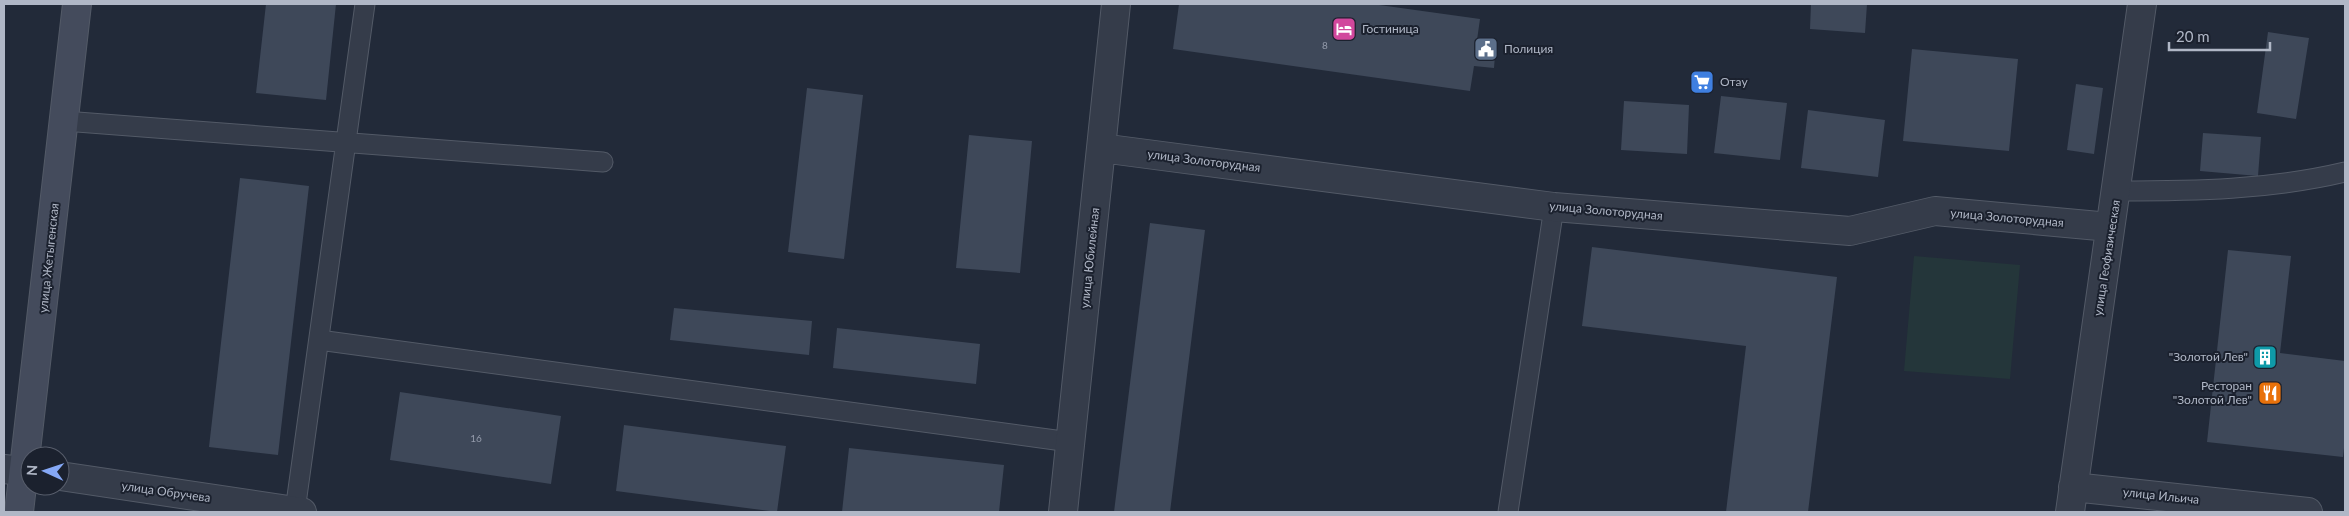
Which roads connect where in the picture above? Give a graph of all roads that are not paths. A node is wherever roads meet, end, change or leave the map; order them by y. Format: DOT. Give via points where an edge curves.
graph roads {
  1 [pos="77,4"];
  2 [pos="365,4"];
  3 [pos="1116,4"];
  4 [pos="2142,4"];
  5 [pos="64,121"];
  6 [pos="346,142"];
  7 [pos="1102,148"];
  8 [pos="603,162"];
  9 [pos="2345,172"];
  10 [pos="2117,191"];
  11 [pos="1554,207"];
  12 [pos="2110,228"];
  13 [pos="319,340"];
  14 [pos="1070,442"];
  15 [pos="19,471"];
  16 [pos="70,478"];
  17 [pos="2072,500"];
  18 [pos="19,512"];
  19 [pos="298,512"];
  20 [pos="1063,512"];
  21 [pos="1508,512"];
  22 [pos="2308,512"];
  1 -- 5 [label="main road, улица Жетыгенская"];
  2 -- 6 [label="lane"];
  3 -- 7 [label="street, улица Юбилейная"];
  4 -- 10 [label="street, улица Геофизическая"];
  5 -- 6 [label="lane"];
  5 -- 15 [label="main road, улица Жетыгенская"];
  6 -- 8 [label="lane"];
  6 -- 13 [label="lane"];
  7 -- 11 [label="street, улица Золоторудная"];
  7 -- 14 [label="street, улица Юбилейная"];
  9 -- 10 [label="lane" via="2302,183 2207,191"];
  10 -- 12 [label="street, улица Геофизическая"];
  11 -- 12 [label="street, улица Золоторудная" via="1850,231 1935,211"];
  11 -- 21 [label="lane"];
  12 -- 17 [label="street, улица Геофизическая"];
  13 -- 14 [label="lane"];
  13 -- 19 [label="lane"];
  14 -- 20 [label="street, улица Юбилейная"];
  15 -- 18 [label="main road, улица Жетыгенская"];
  16 -- 19 [label="street, улица Обручева"];
  17 -- 22 [label="street, улица Ильича"];
}
